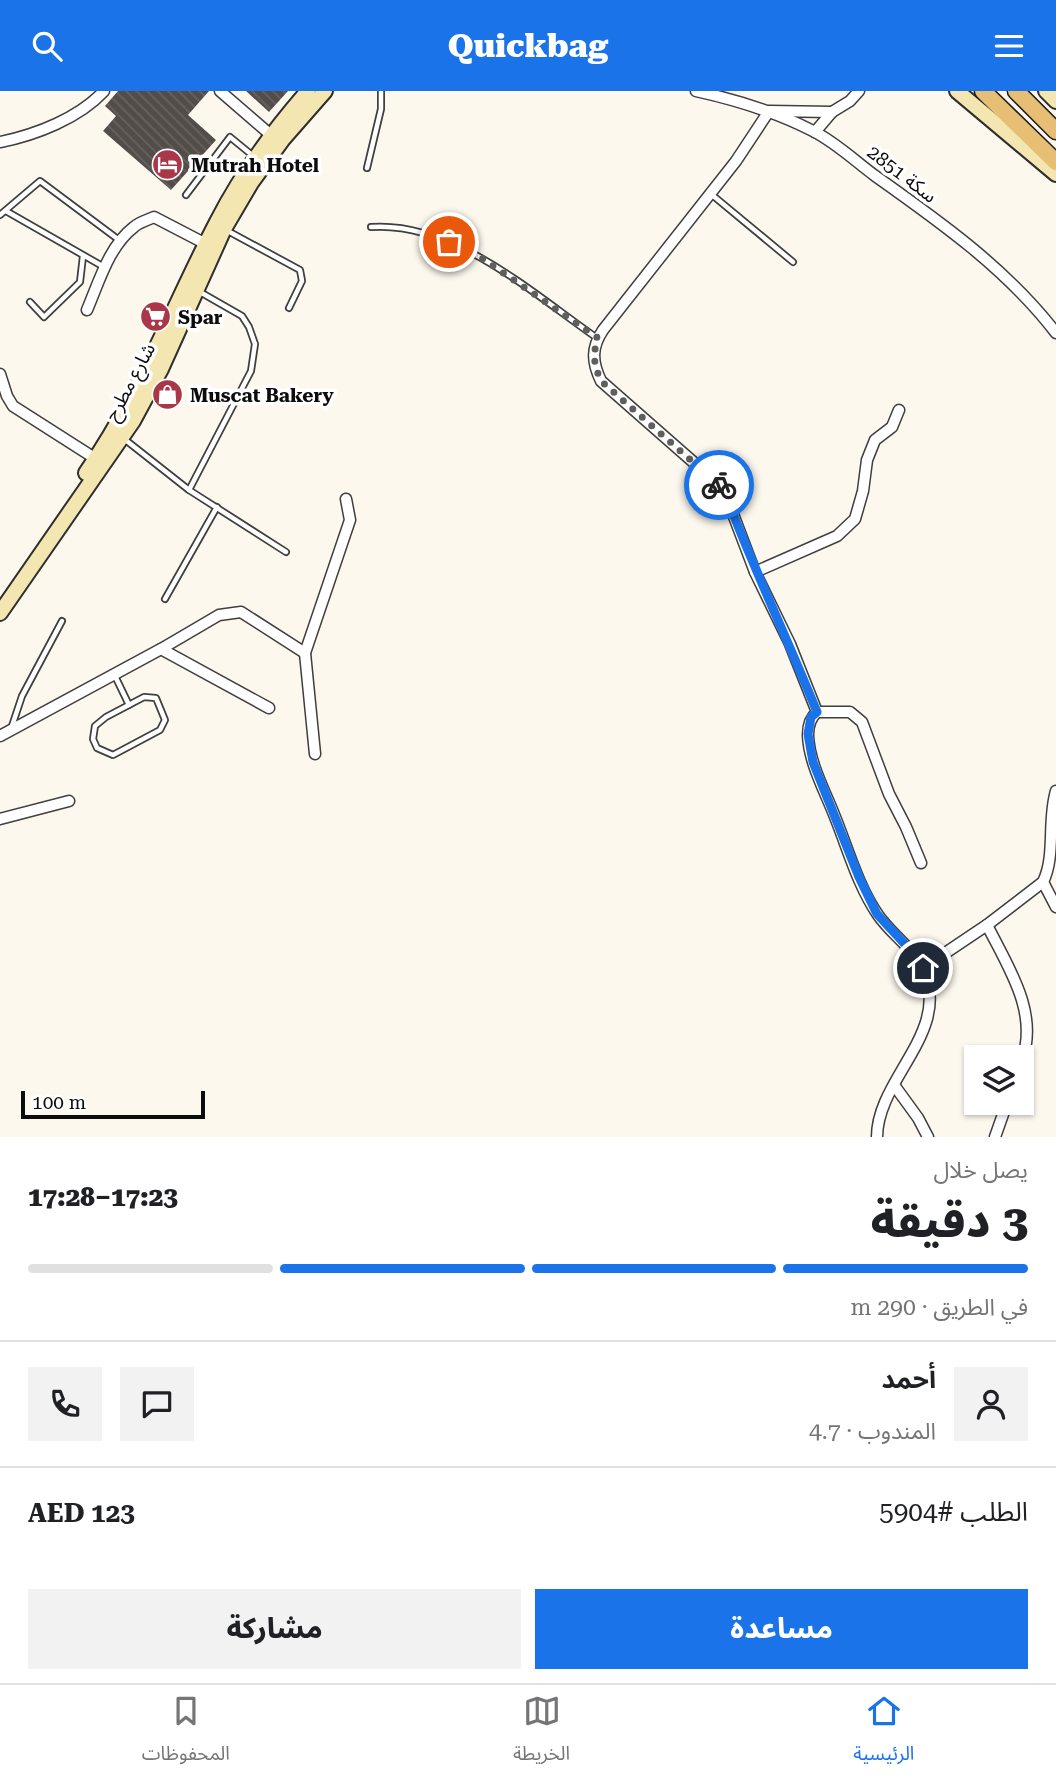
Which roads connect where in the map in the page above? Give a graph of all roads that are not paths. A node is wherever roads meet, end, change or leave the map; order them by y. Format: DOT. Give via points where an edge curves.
graph roads {
  1 [pos="104,91"];
  2 [pos="220,91"];
  3 [pos="308,91"];
  4 [pos="324,91"];
  5 [pos="381,91"];
  6 [pos="696,91"];
  7 [pos="859,91"];
  8 [pos="957,91"];
  9 [pos="983,91"];
  10 [pos="1016,91"];
  11 [pos="1027,91"];
  12 [pos="1046,91"];
  13 [pos="1056,101"];
  14 [pos="769,111"];
  15 [pos="832,112"];
  16 [pos="1056,128"];
  17 [pos="815,132"];
  18 [pos="272,136"];
  19 [pos="0,142"];
  20 [pos="256,158"];
  21 [pos="1056,162"];
  22 [pos="367,168"];
  23 [pos="1056,174"];
  24 [pos="710,194"];
  25 [pos="186,195"];
  26 [pos="6,211"];
  27 [pos="0,215"];
  28 [pos="371,227"];
  29 [pos="224,229"];
  30 [pos="120,240"];
  31 [pos="206,244"];
  32 [pos="83,256"];
  33 [pos="793,262"];
  34 [pos="105,267"];
  35 [pos="197,290"];
  36 [pos="30,302"];
  37 [pos="289,308"];
  38 [pos="87,310"];
  39 [pos="1056,333"];
  40 [pos="598,338"];
  41 [pos="0,374"];
  42 [pos="899,410"];
  43 [pos="123,438"];
  44 [pos="96,459"];
  45 [pos="189,490"];
  46 [pos="346,499"];
  47 [pos="217,507"];
  48 [pos="286,552"];
  49 [pos="755,572"];
  50 [pos="0,597"];
  51 [pos="165,599"];
  52 [pos="0,613"];
  53 [pos="62,621"];
  54 [pos="161,649"];
  55 [pos="304,653"];
  56 [pos="114,675"];
  57 [pos="129,705"];
  58 [pos="269,708"];
  59 [pos="817,712"];
  60 [pos="10,730"];
  61 [pos="0,736"];
  62 [pos="315,754"];
  63 [pos="1056,791"];
  64 [pos="69,801"];
  65 [pos="0,819"];
  66 [pos="921,863"];
  67 [pos="1043,882"];
  68 [pos="1056,907"];
  69 [pos="987,925"];
  70 [pos="923,968"];
  71 [pos="1026,1045"];
  72 [pos="894,1085"];
  73 [pos="1003,1115"];
  74 [pos="877,1137"];
  75 [pos="928,1137"];
  76 [pos="995,1137"];
  1 -- 19 [label="street" via="73,115"];
  2 -- 18 [label="street"];
  3 -- 18 [label="main road, شارع مطرح"];
  4 -- 29 [label="main road, شارع مطرح" via="267,161"];
  5 -- 22 [label="lane"];
  6 -- 14 [label="street, سكة 2851"];
  7 -- 15 [label="street"];
  8 -- 23 [label="main road"];
  9 -- 21 [label="main road"];
  10 -- 16 [label="main road"];
  11 -- 16 [label="main road"];
  12 -- 13 [label="main road"];
  14 -- 15 [label="street"];
  14 -- 17 [label="street, سكة 2851"];
  14 -- 24 [label="street"];
  15 -- 17 [label="street"];
  17 -- 39 [label="street, سكة 2851" via="997,270"];
  18 -- 20 [label="main road, شارع مطرح"];
  20 -- 25 [label="lane" via="230,138"];
  20 -- 31 [label="main road, شارع مطرح"];
  24 -- 33 [label="lane"];
  24 -- 40 [label="street"];
  26 -- 27 [label="lane"];
  26 -- 30 [label="lane" via="40,181"];
  26 -- 32 [label="lane"];
  28 -- 40 [label="lane" via="394,226 470,250"];
  29 -- 35 [label="main road, شارع مطرح"];
  29 -- 37 [label="lane" via="300,270 302,281"];
  30 -- 31 [label="street" via="135,225 154,217"];
  30 -- 34 [label="street"];
  31 -- 44 [label="main road, شارع مطرح" via="136,393"];
  32 -- 34 [label="lane"];
  32 -- 36 [label="lane" via="80,282 44,317"];
  34 -- 38 [label="street"];
  35 -- 43 [label="main road, شارع مطرح"];
  35 -- 45 [label="lane" via="242,316 255,344 251,371"];
  40 -- 49 [label="street" via="593,353 601,381 716,481 725,493"];
  41 -- 44 [label="street" via="13,406"];
  42 -- 49 [label="street" via="892,426 875,440 855,519 837,536"];
  43 -- 45 [label="lane"];
  43 -- 52 [label="main road, شارع مطرح"];
  44 -- 50 [label="main road, شارع مطرح"];
  45 -- 47 [label="lane"];
  46 -- 55 [label="street" via="350,520"];
  47 -- 48 [label="lane"];
  47 -- 51 [label="lane"];
  49 -- 59 [label="street"];
  53 -- 60 [label="lane" via="22,696"];
  54 -- 55 [label="street" via="219,615 241,612"];
  54 -- 56 [label="street"];
  54 -- 58 [label="street"];
  55 -- 62 [label="street"];
  56 -- 57 [label="lane"];
  56 -- 60 [label="street"];
  57 -- 57 [label="lane" via="144,697 156,698 165,720 160,730 113,755 97,748 95,726"];
  59 -- 66 [label="street" via="850,712 862,722"];
  59 -- 70 [label="street" via="811,717 808,734 813,762 859,877 877,914"];
  60 -- 61 [label="street"];
  63 -- 67 [label="street" via="1053,864"];
  64 -- 65 [label="street"];
  67 -- 68 [label="street"];
  67 -- 69 [label="street"];
  69 -- 70 [label="street"];
  69 -- 71 [label="street" via="1020,992 1028,1023"];
  70 -- 72 [label="street" via="929,989 927,1018"];
  72 -- 74 [label="street" via="877,1122"];
  72 -- 75 [label="street"];
  73 -- 76 [label="street"];
}
